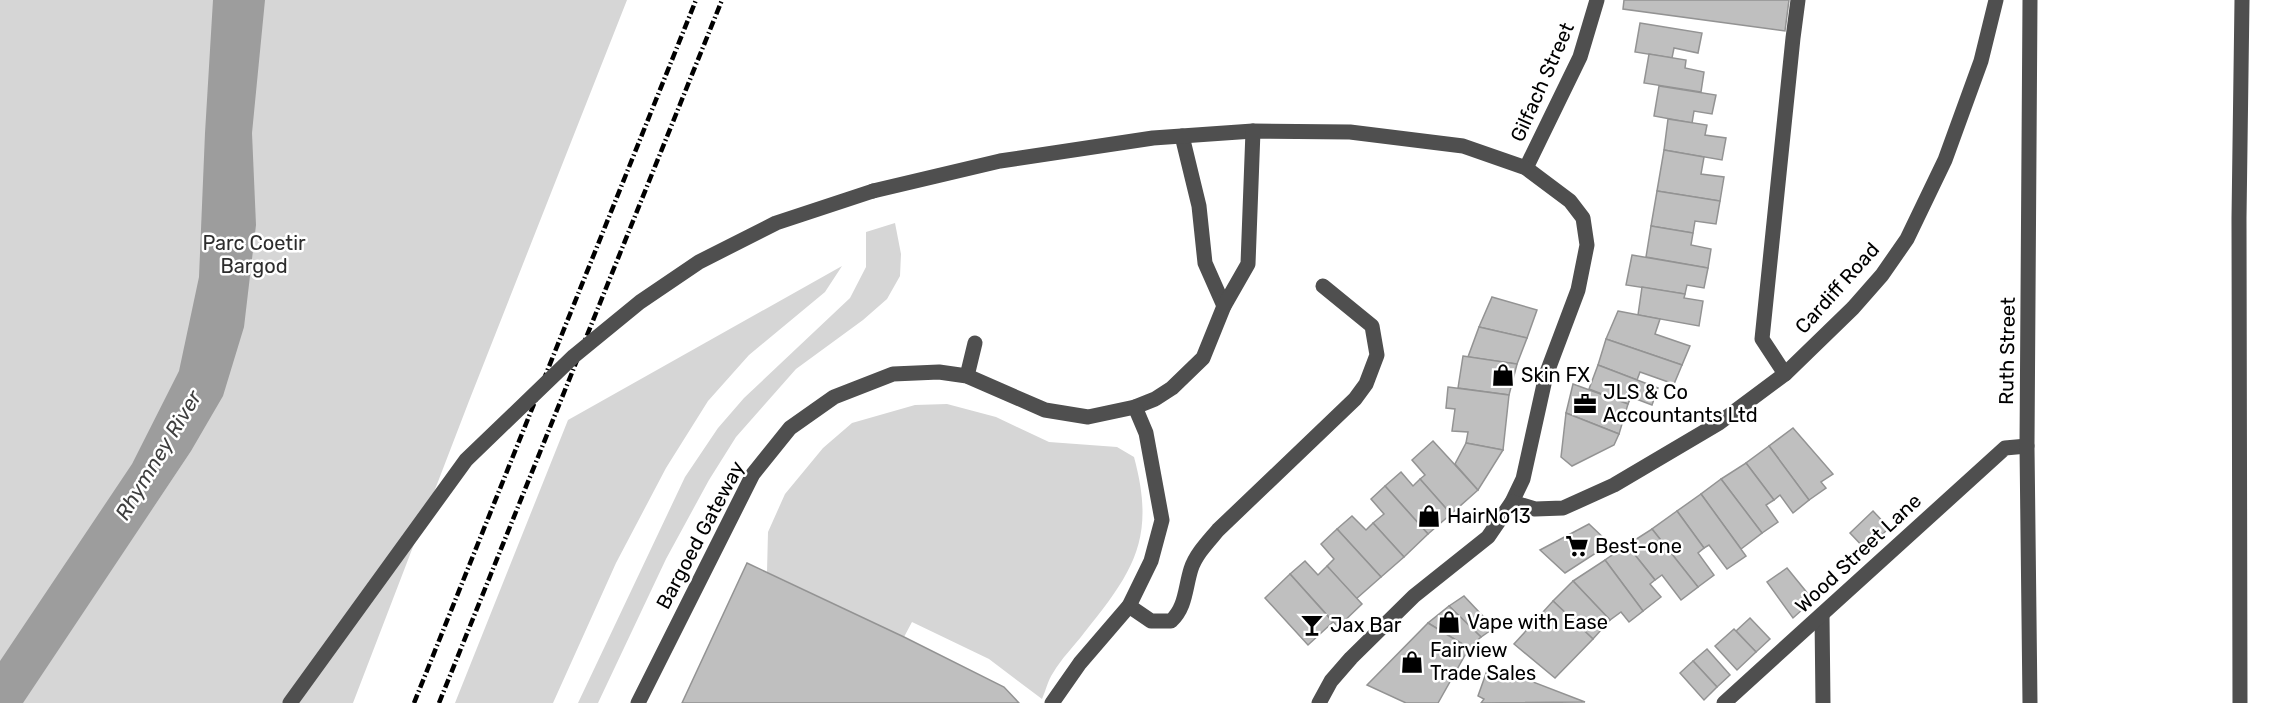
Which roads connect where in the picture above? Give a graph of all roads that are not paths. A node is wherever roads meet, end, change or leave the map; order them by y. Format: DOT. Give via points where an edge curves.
graph roads {
  1 [pos="1597,0"];
  2 [pos="1798,0"];
  3 [pos="1996,0"];
  4 [pos="2030,0"];
  5 [pos="2242,0"];
  6 [pos="1253,131"];
  7 [pos="1182,136"];
  8 [pos="1526,168"];
  9 [pos="1323,286"];
  10 [pos="1224,306"];
  11 [pos="975,343"];
  12 [pos="1785,374"];
  13 [pos="967,376"];
  14 [pos="1135,407"];
  15 [pos="2027,446"];
  16 [pos="1512,502"];
  17 [pos="1129,606"];
  18 [pos="1822,615"];
  19 [pos="290,703"];
  20 [pos="638,703"];
  21 [pos="1052,703"];
  22 [pos="1319,703"];
  23 [pos="1724,703"];
  24 [pos="1823,703"];
  25 [pos="2030,703"];
  26 [pos="2240,703"];
  1 -- 8 [label="street, Gilfach Street" via="1580,57"];
  2 -- 12 [label="street" via="1762,339"];
  3 -- 12 [label="street, Cardiff Road" via="1981,61 1945,160 1907,239 1853,308"];
  4 -- 15 [label="street, Ruth Street"];
  5 -- 26 [label="street"];
  6 -- 7 [label="street"];
  6 -- 8 [label="street" via="1350,132 1463,146"];
  6 -- 10 [label="street, Bargoed Gateway" via="1248,264"];
  7 -- 10 [label="street" via="1199,206 1205,263"];
  7 -- 19 [label="street, bridge" via="1000,161 873,191 776,223 699,262 640,302 574,356 466,460"];
  8 -- 16 [label="street, Gilfach Street" via="1570,201 1583,218 1587,246 1578,290 1546,375 1523,479"];
  9 -- 17 [label="street" via="1372,326 1377,355 1366,384 1200,552 1179,614 1171,621 1151,621"];
  10 -- 14 [label="street, Bargoed Gateway" via="1203,358 1172,388"];
  11 -- 13 [label="street"];
  12 -- 16 [label="street, Cardiff Road" via="1719,423 1614,485 1563,508 1535,509"];
  13 -- 14 [label="street, Bargoed Gateway" via="1045,410 1088,417"];
  13 -- 20 [label="street, Bargoed Gateway" via="939,372 893,374 834,397 790,428 753,474"];
  14 -- 17 [label="street" via="1146,433 1162,520 1151,561"];
  15 -- 18 [label="street, Wood Street Lane" via="2005,448"];
  15 -- 25 [label="street, Ruth Street"];
  16 -- 22 [label="street, Gilfach Street" via="1488,537 1414,596 1350,658"];
  17 -- 21 [label="street"];
  18 -- 23 [label="street, Wood Street Lane"];
  18 -- 24 [label="street"];
}
